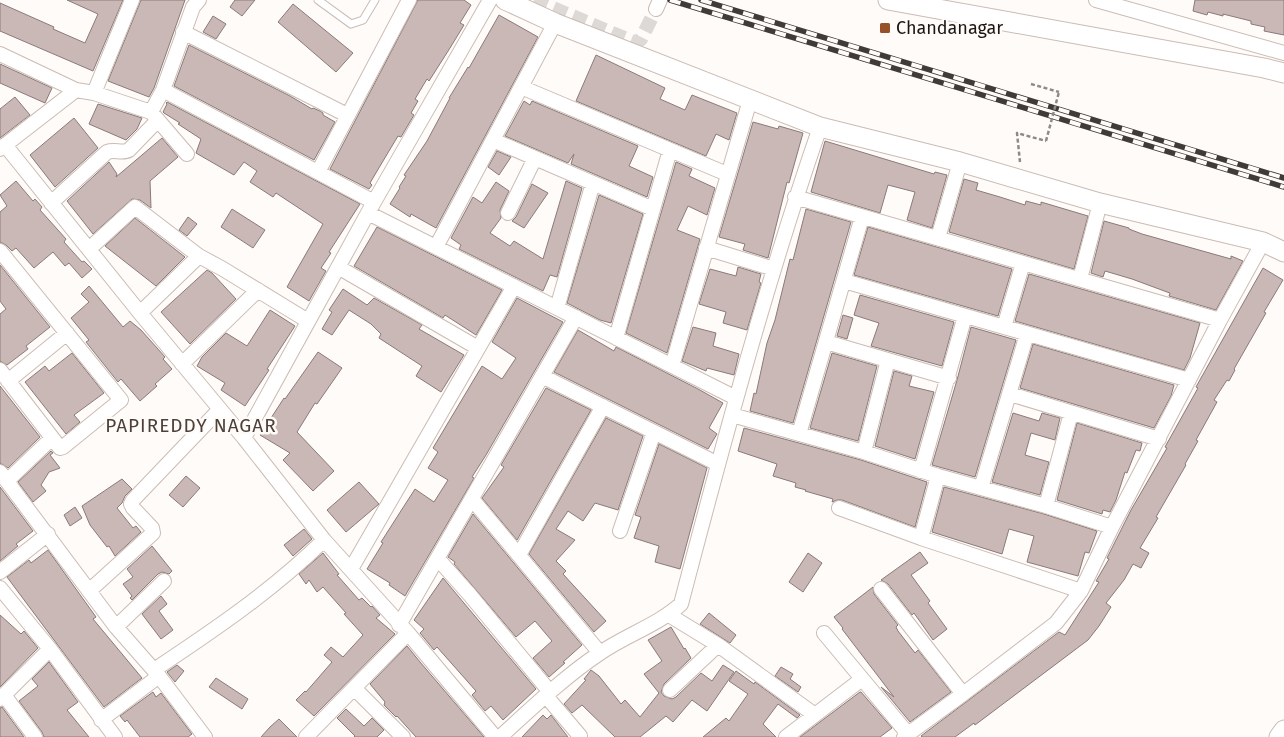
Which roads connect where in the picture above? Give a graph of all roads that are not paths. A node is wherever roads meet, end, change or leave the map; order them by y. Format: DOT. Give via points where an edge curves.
graph roads {
  1 [pos="132,0"];
  2 [pos="198,0"];
  3 [pos="318,0"];
  4 [pos="375,0"];
  5 [pos="409,0"];
  6 [pos="490,0"];
  7 [pos="505,0"];
  8 [pos="888,0"];
  9 [pos="1096,0"];
  10 [pos="555,23"];
  11 [pos="183,32"];
  12 [pos="1265,47"];
  13 [pos="1284,52"];
  14 [pos="0,54"];
  15 [pos="1264,68"];
  16 [pos="1284,73"];
  17 [pos="521,86"];
  18 [pos="76,90"];
  19 [pos="163,90"];
  20 [pos="94,93"];
  21 [pos="750,100"];
  22 [pos="347,115"];
  23 [pos="155,116"];
  24 [pos="820,126"];
  25 [pos="492,140"];
  26 [pos="2,147"];
  27 [pos="670,150"];
  28 [pos="187,154"];
  29 [pos="535,158"];
  30 [pos="960,162"];
  31 [pos="318,172"];
  32 [pos="727,174"];
  33 [pos="593,183"];
  34 [pos="795,197"];
  35 [pos="51,202"];
  36 [pos="1100,202"];
  37 [pos="371,208"];
  38 [pos="653,209"];
  39 [pos="508,213"];
  40 [pos="862,217"];
  41 [pos="938,238"];
  42 [pos="1263,242"];
  43 [pos="436,247"];
  44 [pos="706,248"];
  45 [pos="88,249"];
  46 [pos="0,250"];
  47 [pos="1284,252"];
  48 [pos="199,256"];
  49 [pos="1023,263"];
  50 [pos="338,267"];
  51 [pos="774,269"];
  52 [pos="1080,280"];
  53 [pos="844,281"];
  54 [pos="514,286"];
  55 [pos="258,290"];
  56 [pos="557,308"];
  57 [pos="140,313"];
  58 [pos="965,316"];
  59 [pos="576,317"];
  60 [pos="1220,320"];
  61 [pos="308,321"];
  62 [pos="1004,327"];
  63 [pos="67,333"];
  64 [pos="1027,334"];
  65 [pos="616,338"];
  66 [pos="826,342"];
  67 [pos="478,348"];
  68 [pos="888,360"];
  69 [pos="182,364"];
  70 [pos="672,366"];
  71 [pos="4,375"];
  72 [pos="542,376"];
  73 [pos="949,378"];
  74 [pos="1189,380"];
  75 [pos="1010,394"];
  76 [pos="736,398"];
  77 [pos="603,406"];
  78 [pos="220,409"];
  79 [pos="1071,413"];
  80 [pos="732,415"];
  81 [pos="654,432"];
  82 [pos="799,434"];
  83 [pos="52,438"];
  84 [pos="244,438"];
  85 [pos="1159,439"];
  86 [pos="864,452"];
  87 [pos="718,464"];
  88 [pos="921,471"];
  89 [pos="3,476"];
  90 [pos="938,476"];
  91 [pos="981,488"];
  92 [pos="472,499"];
  93 [pos="1046,506"];
  94 [pos="839,508"];
  95 [pos="1112,527"];
  96 [pos="620,531"];
  97 [pos="48,534"];
  98 [pos="921,538"];
  99 [pos="324,540"];
  100 [pos="519,554"];
  101 [pos="438,559"];
  102 [pos="351,569"];
  103 [pos="0,572"];
  104 [pos="164,581"];
  105 [pos="881,589"];
  106 [pos="89,590"];
  107 [pos="1081,590"];
  108 [pos="3,598"];
  109 [pos="669,615"];
  110 [pos="116,626"];
  111 [pos="404,629"];
  112 [pos="824,633"];
  113 [pos="718,645"];
  114 [pos="50,649"];
  115 [pos="600,653"];
  116 [pos="157,673"];
  117 [pos="862,680"];
  118 [pos="354,688"];
  119 [pos="670,690"];
  120 [pos="548,694"];
  121 [pos="963,694"];
  122 [pos="2,697"];
  123 [pos="814,715"];
  124 [pos="102,720"];
  125 [pos="1284,730"];
  126 [pos="401,736"];
  127 [pos="580,736"];
  128 [pos="906,736"];
  129 [pos="35,737"];
  130 [pos="115,737"];
  131 [pos="205,737"];
  132 [pos="306,737"];
  133 [pos="495,737"];
  134 [pos="500,737"];
  135 [pos="786,737"];
  136 [pos="1279,737"];
  1 -- 20 [label="street"];
  2 -- 11 [label="street"];
  3 -- 4 [label="lane" via="351,24 363,20"];
  5 -- 22 [label="street"];
  6 -- 37 [label="street"];
  7 -- 10 [label="street"];
  8 -- 15 [label="street"];
  9 -- 12 [label="street"];
  10 -- 17 [label="street"];
  10 -- 21 [label="street"];
  11 -- 19 [label="street"];
  11 -- 22 [label="street"];
  12 -- 13 [label="street"];
  12 -- 15 [label="street"];
  14 -- 18 [label="street"];
  15 -- 16 [label="street"];
  17 -- 25 [label="street"];
  17 -- 27 [label="street"];
  18 -- 20 [label="street"];
  18 -- 26 [label="street"];
  19 -- 23 [label="street"];
  19 -- 31 [label="street"];
  20 -- 23 [label="street"];
  21 -- 24 [label="street"];
  21 -- 32 [label="street"];
  22 -- 31 [label="street"];
  23 -- 28 [label="street"];
  23 -- 35 [label="street" via="129,150 107,152"];
  24 -- 30 [label="street"];
  24 -- 34 [label="street"];
  25 -- 29 [label="street"];
  25 -- 43 [label="street"];
  26 -- 35 [label="street"];
  27 -- 32 [label="street"];
  27 -- 38 [label="street"];
  29 -- 33 [label="street"];
  29 -- 39 [label="street"];
  30 -- 36 [label="street"];
  30 -- 41 [label="street"];
  31 -- 37 [label="street"];
  32 -- 44 [label="street"];
  33 -- 38 [label="street"];
  33 -- 56 [label="street"];
  34 -- 40 [label="street"];
  34 -- 51 [label="street"];
  35 -- 45 [label="street"];
  36 -- 42 [label="street"];
  36 -- 52 [label="street"];
  37 -- 43 [label="street"];
  37 -- 50 [label="street"];
  38 -- 65 [label="street"];
  40 -- 41 [label="street"];
  40 -- 53 [label="street"];
  41 -- 49 [label="street"];
  42 -- 47 [label="street"];
  42 -- 60 [label="street"];
  43 -- 54 [label="street"];
  44 -- 51 [label="street"];
  44 -- 70 [label="street"];
  45 -- 48 [label="street" via="135,207"];
  45 -- 57 [label="street"];
  46 -- 63 [label="street"];
  48 -- 55 [label="street"];
  48 -- 57 [label="street"];
  49 -- 52 [label="street"];
  49 -- 62 [label="street"];
  50 -- 61 [label="street"];
  50 -- 67 [label="street"];
  51 -- 76 [label="street"];
  52 -- 60 [label="street"];
  53 -- 58 [label="street"];
  53 -- 66 [label="street"];
  54 -- 56 [label="street"];
  54 -- 67 [label="street"];
  55 -- 61 [label="street"];
  55 -- 69 [label="street"];
  56 -- 59 [label="street"];
  57 -- 69 [label="street"];
  58 -- 62 [label="street"];
  58 -- 73 [label="street"];
  59 -- 65 [label="street"];
  59 -- 72 [label="street"];
  60 -- 74 [label="street"];
  61 -- 84 [label="street"];
  62 -- 64 [label="street"];
  63 -- 71 [label="street"];
  63 -- 83 [label="street" via="121,400 64,447 60,448"];
  64 -- 74 [label="street"];
  64 -- 75 [label="street"];
  65 -- 70 [label="street"];
  66 -- 68 [label="street"];
  66 -- 82 [label="street"];
  67 -- 102 [label="street"];
  68 -- 73 [label="street"];
  68 -- 86 [label="street"];
  69 -- 78 [label="street"];
  70 -- 76 [label="street"];
  71 -- 83 [label="street"];
  72 -- 77 [label="street"];
  72 -- 92 [label="street"];
  73 -- 88 [label="street"];
  74 -- 85 [label="street"];
  75 -- 79 [label="street"];
  75 -- 91 [label="street"];
  76 -- 80 [label="street"];
  77 -- 81 [label="street"];
  77 -- 100 [label="street"];
  78 -- 84 [label="street"];
  78 -- 106 [label="street" via="133,500 133,508 153,533"];
  79 -- 85 [label="street"];
  79 -- 93 [label="street"];
  80 -- 82 [label="street"];
  80 -- 87 [label="street"];
  81 -- 87 [label="street"];
  81 -- 96 [label="street"];
  82 -- 86 [label="street"];
  83 -- 89 [label="street"];
  84 -- 99 [label="street"];
  85 -- 95 [label="street"];
  86 -- 88 [label="street"];
  87 -- 109 [label="street" via="681,604"];
  88 -- 90 [label="street"];
  89 -- 97 [label="street"];
  90 -- 91 [label="street"];
  90 -- 98 [label="street"];
  91 -- 93 [label="street"];
  92 -- 100 [label="street"];
  92 -- 101 [label="street"];
  93 -- 95 [label="street"];
  94 -- 98 [label="street"];
  95 -- 107 [label="street"];
  97 -- 103 [label="street"];
  97 -- 106 [label="street"];
  98 -- 107 [label="street"];
  99 -- 102 [label="street"];
  99 -- 116 [label="street" via="268,591"];
  100 -- 115 [label="street"];
  101 -- 111 [label="street"];
  101 -- 120 [label="street"];
  102 -- 111 [label="street"];
  104 -- 110 [label="street"];
  105 -- 121 [label="street"];
  106 -- 110 [label="street"];
  107 -- 121 [label="street" via="1056,623"];
  108 -- 114 [label="street"];
  109 -- 113 [label="street"];
  109 -- 115 [label="street"];
  110 -- 116 [label="street"];
  111 -- 118 [label="street"];
  111 -- 133 [label="street"];
  112 -- 117 [label="street"];
  113 -- 119 [label="street"];
  113 -- 123 [label="street"];
  114 -- 122 [label="street"];
  114 -- 124 [label="street"];
  115 -- 120 [label="street"];
  116 -- 124 [label="street"];
  116 -- 131 [label="street"];
  117 -- 123 [label="street"];
  117 -- 128 [label="street"];
  118 -- 126 [label="street"];
  118 -- 132 [label="street"];
  120 -- 127 [label="street"];
  120 -- 134 [label="street"];
  121 -- 128 [label="street"];
  122 -- 129 [label="street"];
  123 -- 135 [label="street"];
  124 -- 130 [label="street"];
  125 -- 136 [label="street"];
}
